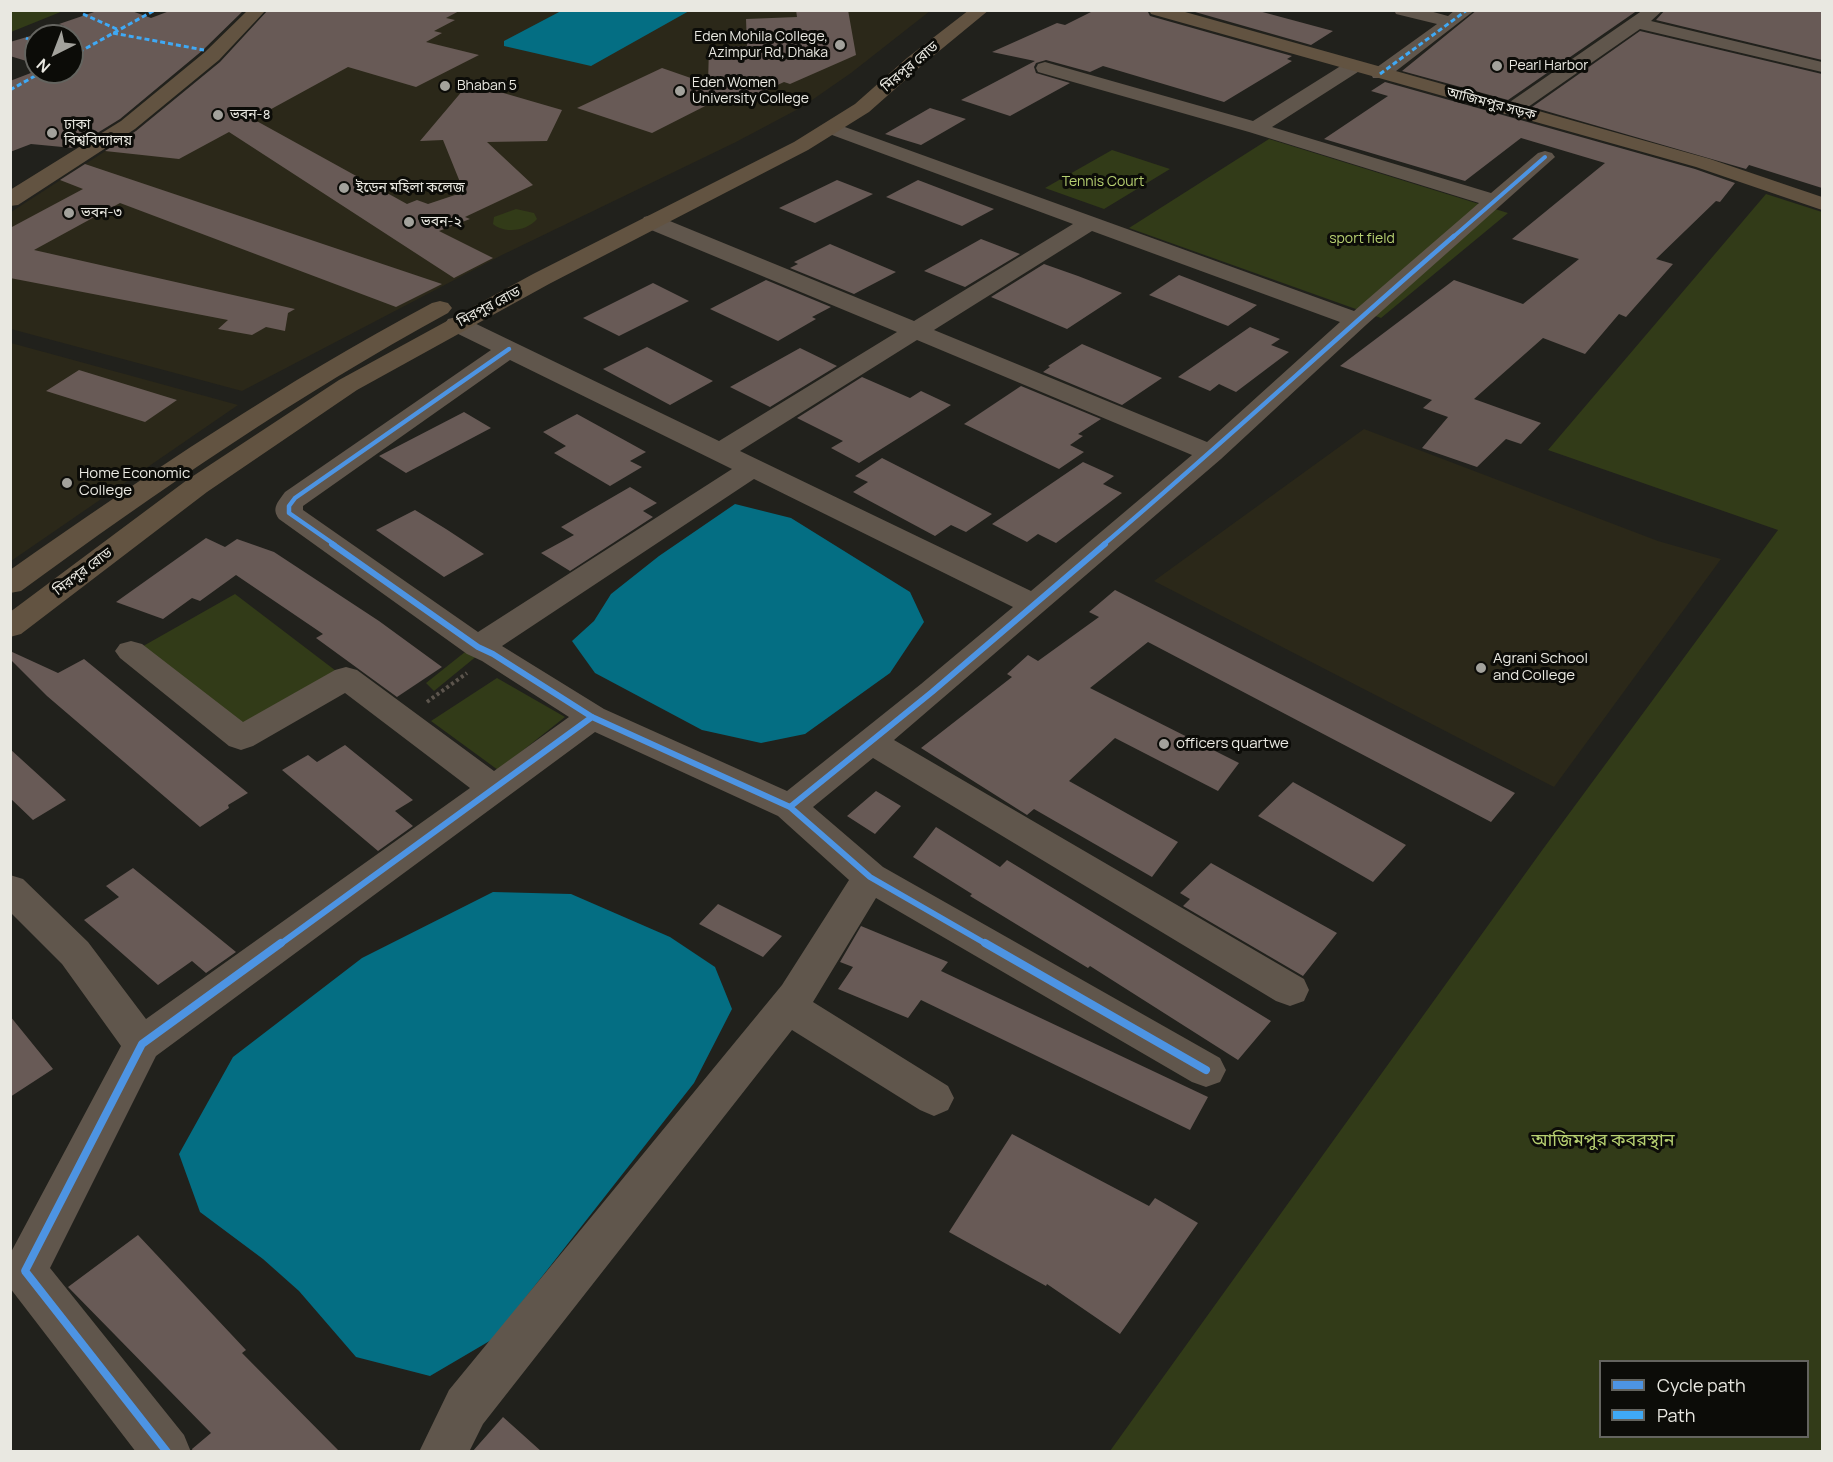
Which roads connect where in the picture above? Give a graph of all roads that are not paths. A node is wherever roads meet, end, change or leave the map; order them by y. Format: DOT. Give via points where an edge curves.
graph roads {
  1 [pos="244,10"];
  2 [pos="258,10"];
  3 [pos="956,10"];
  4 [pos="981,10"];
  5 [pos="1157,10"];
  6 [pos="1190,10"];
  7 [pos="1402,10"];
  8 [pos="1467,10"];
  9 [pos="1655,10"];
  10 [pos="1452,22"];
  11 [pos="1639,23"];
  12 [pos="1354,66"];
  13 [pos="1822,67"];
  14 [pos="1045,68"];
  15 [pos="1386,70"];
  16 [pos="1516,107"];
  17 [pos="810,114"];
  18 [pos="831,128"];
  19 [pos="1256,128"];
  20 [pos="770,137"];
  21 [pos="1545,157"];
  22 [pos="10,188"];
  23 [pos="1822,194"];
  24 [pos="10,200"];
  25 [pos="1494,201"];
  26 [pos="1822,204"];
  27 [pos="652,222"];
  28 [pos="1089,223"];
  29 [pos="497,278"];
  30 [pos="456,312"];
  31 [pos="1358,320"];
  32 [pos="915,331"];
  33 [pos="508,350"];
  34 [pos="720,452"];
  35 [pos="1211,453"];
  36 [pos="752,468"];
  37 [pos="10,584"];
  38 [pos="1034,605"];
  39 [pos="10,627"];
  40 [pos="485,650"];
  41 [pos="131,651"];
  42 [pos="592,717"];
  43 [pos="872,742"];
  44 [pos="495,789"];
  45 [pos="790,807"];
  46 [pos="870,877"];
  47 [pos="10,890"];
  48 [pos="1290,990"];
  49 [pos="788,1006"];
  50 [pos="142,1044"];
  51 [pos="1206,1070"];
  52 [pos="934,1098"];
  53 [pos="18,1277"];
  54 [pos="167,1452"];
  55 [pos="443,1452"];
  1 -- 22 [label="main road" via="197,56 108,126"];
  2 -- 24 [label="main road" via="212,56 128,125"];
  3 -- 17 [label="main road, মিরপুর রোড"];
  4 -- 18 [label="main road, মিরপুর রোড" via="862,108"];
  5 -- 12 [label="main road, আজিমপুর সড়ক"];
  6 -- 15 [label="main road, আজিমপুর সড়ক"];
  7 -- 10 [label="street"];
  8 -- 10 [label="street"];
  9 -- 11 [label="street"];
  10 -- 15 [label="street"];
  11 -- 13 [label="street"];
  11 -- 16 [label="street"];
  12 -- 15 [label="main road, আজিমপুর সড়ক"];
  12 -- 19 [label="street"];
  14 -- 19 [label="street"];
  15 -- 16 [label="main road, আজিমপুর সড়ক"];
  16 -- 23 [label="main road, আজিমপুর সড়ক" via="1713,157"];
  16 -- 26 [label="main road, আজিমপুর সড়ক" via="1703,163"];
  18 -- 27 [label="main road, মিরপুর রোড"];
  18 -- 28 [label="street"];
  19 -- 25 [label="street"];
  20 -- 29 [label="main road, মিরপুর রোড"];
  21 -- 25 [label="street"];
  25 -- 31 [label="street"];
  27 -- 30 [label="main road, মিরপুর রোড"];
  27 -- 32 [label="street"];
  28 -- 31 [label="street"];
  28 -- 32 [label="street"];
  30 -- 33 [label="street"];
  30 -- 37 [label="main road, মিরপুর রোড" via="315,377 162,475"];
  30 -- 39 [label="main road, মিরপুর রোড" via="197,486"];
  31 -- 35 [label="street"];
  32 -- 34 [label="street"];
  32 -- 35 [label="street"];
  33 -- 34 [label="street"];
  33 -- 40 [label="street" via="295,498 289,506 289,513"];
  34 -- 36 [label="street"];
  35 -- 38 [label="street"];
  36 -- 38 [label="street"];
  36 -- 40 [label="street"];
  38 -- 43 [label="street"];
  40 -- 42 [label="street"];
  41 -- 44 [label="street" via="242,738 346,678"];
  42 -- 44 [label="street"];
  42 -- 45 [label="street"];
  43 -- 45 [label="street"];
  43 -- 48 [label="street"];
  44 -- 50 [label="street"];
  45 -- 46 [label="street"];
  46 -- 49 [label="street"];
  46 -- 51 [label="street"];
  47 -- 50 [label="street" via="75,953"];
  49 -- 52 [label="street"];
  49 -- 55 [label="street" via="466,1407"];
  50 -- 53 [label="street"];
  53 -- 54 [label="street"];
}
